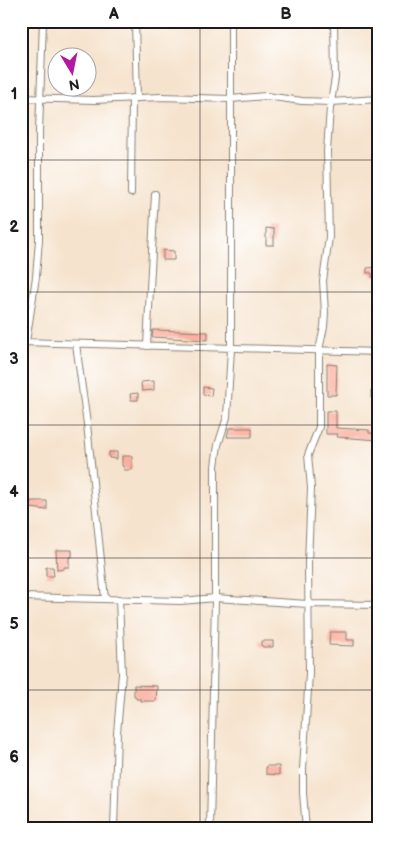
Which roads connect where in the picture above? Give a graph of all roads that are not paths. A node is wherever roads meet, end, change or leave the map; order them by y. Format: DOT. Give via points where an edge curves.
graph roads {
  1 [pos="43,21"];
  2 [pos="135,21"];
  3 [pos="231,21"];
  4 [pos="334,21"];
  5 [pos="21,98"];
  6 [pos="135,98"];
  7 [pos="40,99"];
  8 [pos="231,99"];
  9 [pos="379,99"];
  10 [pos="331,102"];
  11 [pos="131,193"];
  12 [pos="155,194"];
  13 [pos="23,342"];
  14 [pos="76,344"];
  15 [pos="147,346"];
  16 [pos="231,349"];
  17 [pos="319,350"];
  18 [pos="379,352"];
  19 [pos="21,597"];
  20 [pos="215,598"];
  21 [pos="105,599"];
  22 [pos="119,599"];
  23 [pos="308,604"];
  24 [pos="379,605"];
  25 [pos="21,669"];
  26 [pos="21,760"];
  27 [pos="21,823"];
  28 [pos="21,829"];
  29 [pos="114,829"];
  30 [pos="210,829"];
  31 [pos="306,829"];
  1 -- 7 [label="street"];
  2 -- 6 [label="street"];
  3 -- 8 [label="street"];
  4 -- 10 [label="street" via="335,78"];
  5 -- 7 [label="street"];
  6 -- 7 [label="street"];
  6 -- 8 [label="street"];
  6 -- 11 [label="street"];
  7 -- 13 [label="street" via="38,253"];
  8 -- 10 [label="street" via="266,96"];
  8 -- 16 [label="street"];
  9 -- 10 [label="street"];
  10 -- 17 [label="street" via="326,167 329,237 323,281 325,319"];
  12 -- 15 [label="street"];
  13 -- 14 [label="street"];
  14 -- 15 [label="street"];
  14 -- 21 [label="street"];
  15 -- 16 [label="street"];
  16 -- 17 [label="street"];
  16 -- 20 [label="street" via="227,417 215,466"];
  17 -- 18 [label="street"];
  17 -- 23 [label="street" via="319,427 308,455 311,497"];
  19 -- 21 [label="street"];
  20 -- 22 [label="street" via="182,601"];
  20 -- 23 [label="street"];
  20 -- 30 [label="street"];
  21 -- 22 [label="street"];
  22 -- 29 [label="street" via="122,674"];
  23 -- 24 [label="street"];
  23 -- 31 [label="street" via="309,686 303,769"];
  25 -- 26 [label="street"];
  27 -- 28 [label="street"];
}
